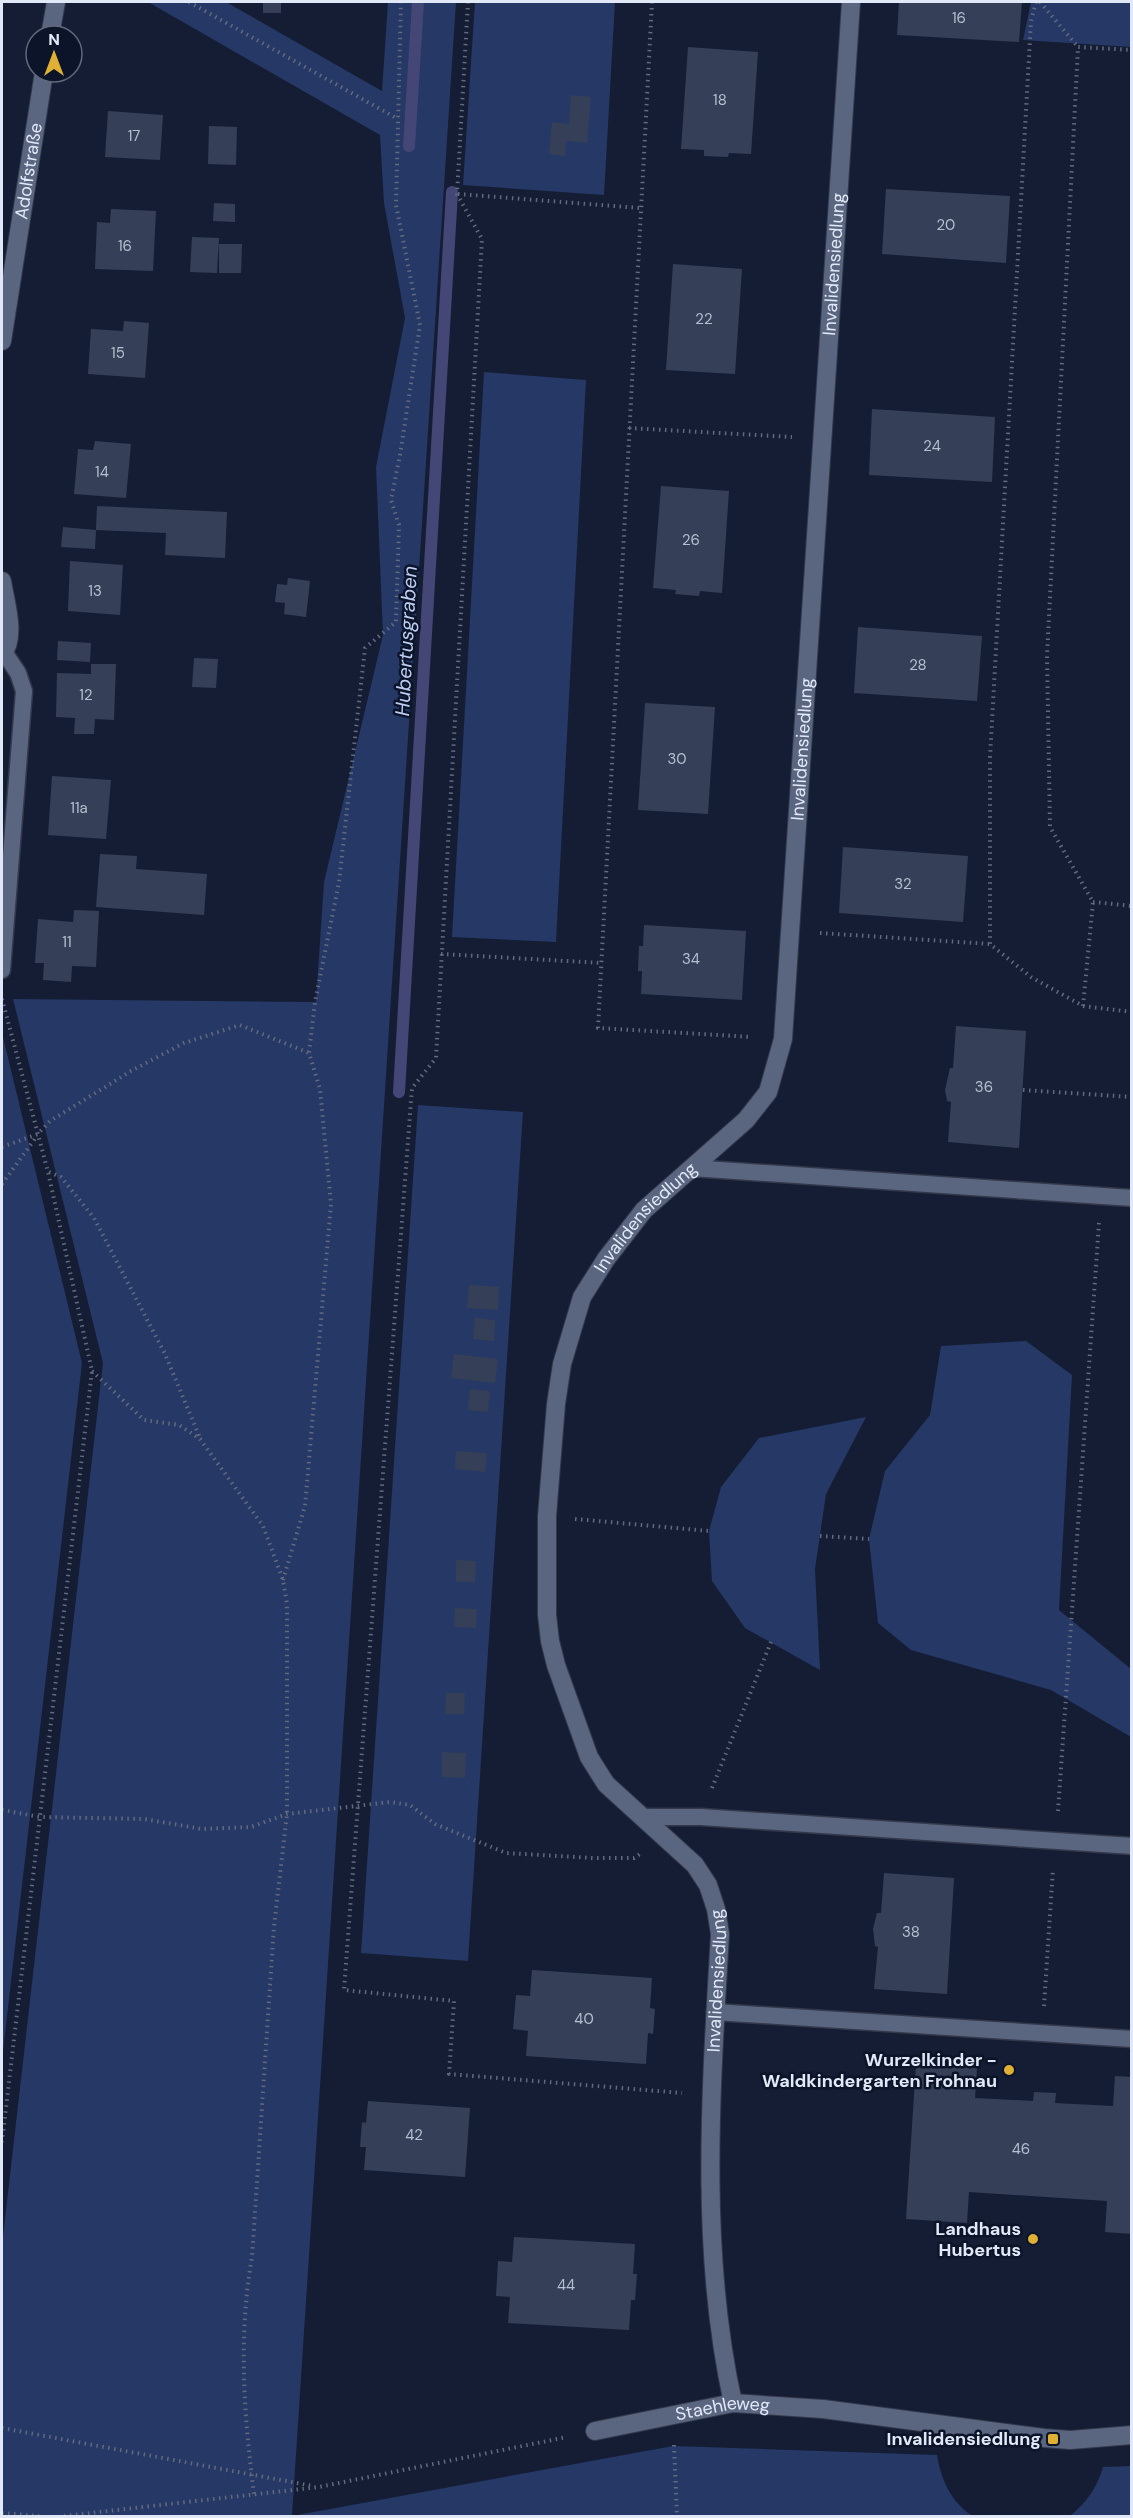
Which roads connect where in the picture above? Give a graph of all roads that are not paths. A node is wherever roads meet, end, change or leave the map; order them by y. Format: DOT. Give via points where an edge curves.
graph roads {
  1 [pos="56,2"];
  2 [pos="851,2"];
  3 [pos="52,24"];
  4 [pos="42,84"];
  5 [pos="9,243"];
  6 [pos="2,341"];
  7 [pos="2,581"];
  8 [pos="3,654"];
  9 [pos="2,970"];
  10 [pos="691,1168"];
  11 [pos="1131,1198"];
  12 [pos="644,1817"];
  13 [pos="1131,1846"];
  14 [pos="716,2012"];
  15 [pos="1131,2039"];
  16 [pos="733,2403"];
  17 [pos="595,2431"];
  18 [pos="1131,2435"];
  1 -- 3 [label="street"];
  2 -- 10 [label="street, Invalidensiedlung" via="783,1039 768,1092 746,1120"];
  4 -- 5 [label="street, Adolfstraße"];
  5 -- 6 [label="street, Adolfstraße"];
  7 -- 8 [label="street" via="9,621"];
  8 -- 9 [label="lane" via="18,672 24,691"];
  10 -- 11 [label="lane"];
  10 -- 12 [label="street, Invalidensiedlung" via="644,1210 582,1297 562,1364 547,1516 547,1615 556,1665 589,1757 606,1784"];
  12 -- 13 [label="lane" via="701,1817"];
  12 -- 14 [label="street, Invalidensiedlung" via="695,1865 708,1885 720,1934"];
  14 -- 15 [label="lane"];
  14 -- 16 [label="street, Invalidensiedlung" via="712,2232 723,2357"];
  16 -- 17 [label="street, Staehleweg"];
  16 -- 18 [label="street, Staehleweg" via="824,2409 1053,2439"];
}
